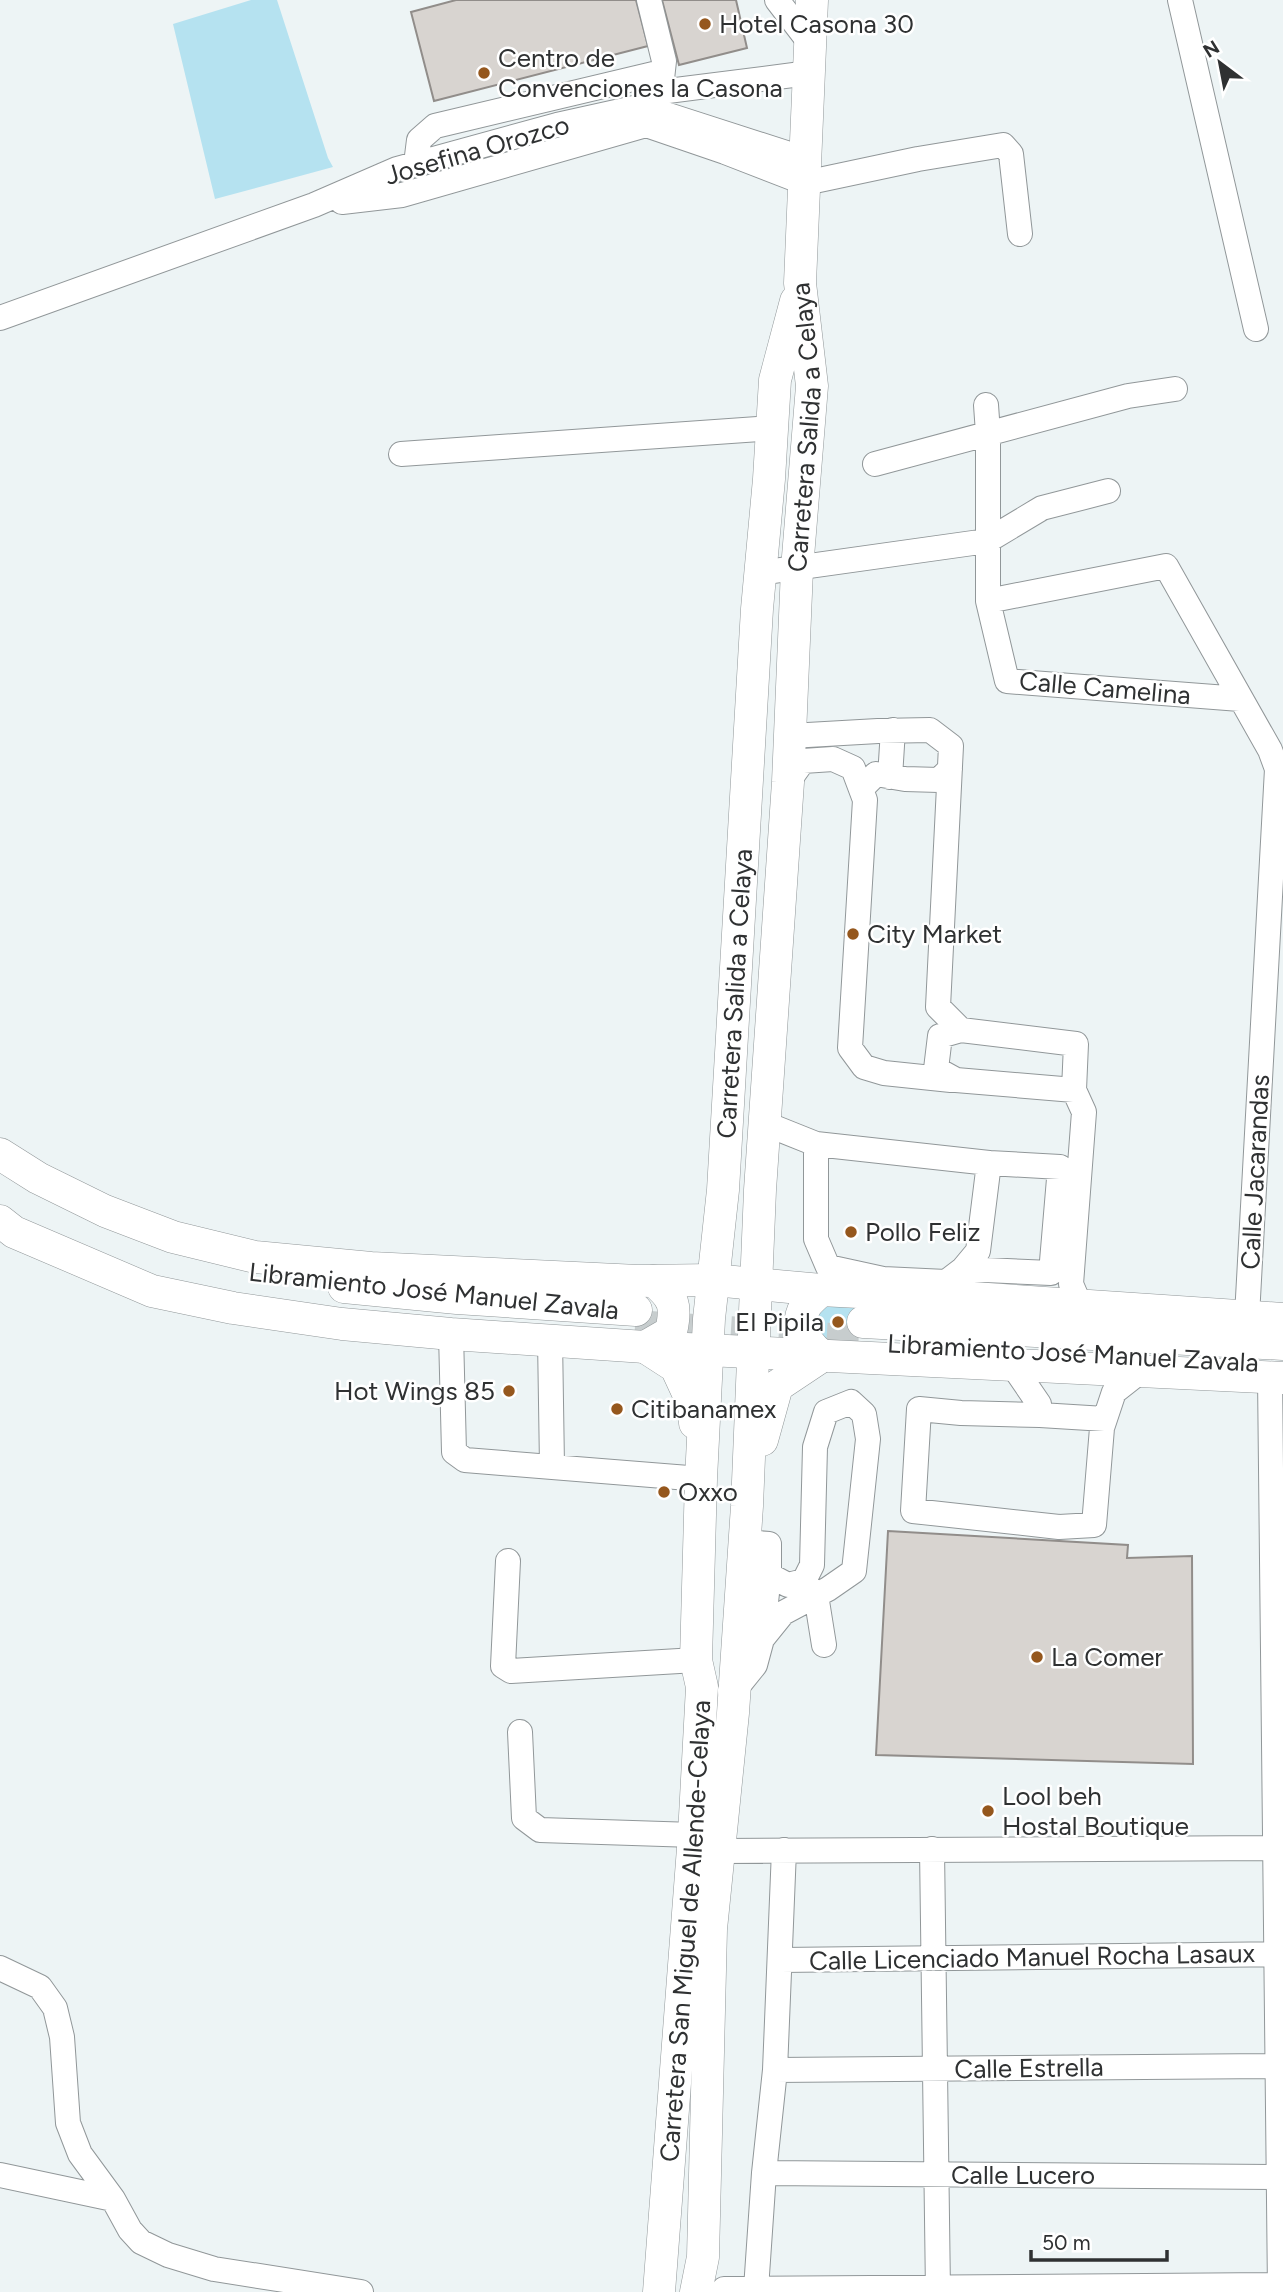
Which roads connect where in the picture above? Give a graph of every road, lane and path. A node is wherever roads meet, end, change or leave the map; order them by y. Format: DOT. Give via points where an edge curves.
graph roads {
  1 [pos="649,0"];
  2 [pos="777,0"];
  3 [pos="811,0"];
  4 [pos="1180,0"];
  5 [pos="809,58"];
  6 [pos="657,100"];
  7 [pos="416,164"];
  8 [pos="805,171"];
  9 [pos="314,205"];
  10 [pos="1020,234"];
  11 [pos="800,283"];
  12 [pos="0,318"];
  13 [pos="1256,329"];
  14 [pos="1175,388"];
  15 [pos="986,405"];
  16 [pos="773,428"];
  17 [pos="988,433"];
  18 [pos="401,453"];
  19 [pos="875,464"];
  20 [pos="1108,491"];
  21 [pos="987,541"];
  22 [pos="797,569"];
  23 [pos="760,573"];
  24 [pos="988,601"];
  25 [pos="1240,699"];
  26 [pos="893,730"];
  27 [pos="749,736"];
  28 [pos="790,736"];
  29 [pos="950,769"];
  30 [pos="890,777"];
  31 [pos="788,782"];
  32 [pos="861,789"];
  33 [pos="961,1030"];
  34 [pos="956,1080"];
  35 [pos="1074,1090"];
  36 [pos="765,1124"];
  37 [pos="816,1144"];
  38 [pos="0,1154"];
  39 [pos="989,1163"];
  40 [pos="0,1177"];
  41 [pos="723,1190"];
  42 [pos="760,1190"];
  43 [pos="0,1205"];
  44 [pos="0,1221"];
  45 [pos="713,1280"];
  46 [pos="654,1281"];
  47 [pos="756,1284"];
  48 [pos="968,1284"];
  49 [pos="821,1290"];
  50 [pos="1080,1305"];
  51 [pos="1247,1316"];
  52 [pos="1283,1319"];
  53 [pos="639,1328"];
  54 [pos="451,1334"];
  55 [pos="708,1335"];
  56 [pos="550,1339"];
  57 [pos="1283,1344"];
  58 [pos="752,1352"];
  59 [pos="821,1356"];
  60 [pos="1013,1366"];
  61 [pos="1142,1370"];
  62 [pos="1279,1373"];
  63 [pos="1040,1415"];
  64 [pos="1105,1419"];
  65 [pos="552,1466"];
  66 [pos="701,1479"];
  67 [pos="747,1506"];
  68 [pos="745,1542"];
  69 [pos="508,1561"];
  70 [pos="769,1575"];
  71 [pos="810,1588"];
  72 [pos="762,1639"];
  73 [pos="824,1645"];
  74 [pos="699,1674"];
  75 [pos="734,1691"];
  76 [pos="520,1732"];
  77 [pos="694,1835"];
  78 [pos="1279,1848"];
  79 [pos="932,1849"];
  80 [pos="784,1850"];
  81 [pos="720,1851"];
  82 [pos="1280,1954"];
  83 [pos="933,1958"];
  84 [pos="781,1960"];
  85 [pos="0,1968"];
  86 [pos="1280,2066"];
  87 [pos="935,2069"];
  88 [pos="775,2070"];
  89 [pos="764,2173"];
  90 [pos="0,2175"];
  91 [pos="936,2175"];
  92 [pos="1281,2178"];
  93 [pos="113,2199"];
  94 [pos="1281,2287"];
  95 [pos="756,2289"];
  96 [pos="938,2290"];
  97 [pos="714,2291"];
  98 [pos="361,2292"];
  99 [pos="659,2292"];
  1 -- 6 [label="street" via="664,61"];
  2 -- 5 [label="street"];
  3 -- 5 [label="main road"];
  4 -- 13 [label="street"];
  5 -- 6 [label="street"];
  5 -- 8 [label="main road"];
  6 -- 7 [label="street, Josefina Orozco"];
  6 -- 7 [label="street" via="435,126 419,140"];
  6 -- 8 [label="street, Josefina Orozco" via="725,152"];
  6 -- 9 [label="street, Josefina Orozco" via="402,195"];
  7 -- 9 [label="street, Josefina Orozco"];
  8 -- 10 [label="street" via="1003,145 1011,154"];
  8 -- 11 [label="main road"];
  9 -- 12 [label="street, Josefina Orozco"];
  11 -- 16 [label="main road, Carretera Salida a Celaya" via="775,380"];
  11 -- 22 [label="main road, Carretera Salida a Celaya" via="812,386"];
  14 -- 17 [label="street"];
  15 -- 17 [label="street"];
  16 -- 18 [label="street"];
  16 -- 23 [label="main road, Carretera Salida a Celaya"];
  17 -- 19 [label="street"];
  17 -- 21 [label="street"];
  20 -- 21 [label="street" via="1042,508"];
  21 -- 22 [label="street"];
  21 -- 24 [label="street"];
  22 -- 23 [label="street"];
  22 -- 28 [label="main road, Carretera Salida a Celaya"];
  23 -- 27 [label="main road, Carretera Salida a Celaya"];
  24 -- 25 [label="street, Calle Camelina" via="1007,681"];
  24 -- 25 [label="street, Calle Jacarandas" via="1166,566"];
  25 -- 51 [label="street, Calle Jacarandas" via="1277,769"];
  26 -- 28 [label="street"];
  26 -- 29 [label="street" via="930,730 951,746"];
  26 -- 30 [label="street"];
  27 -- 28 [label="main road"];
  27 -- 41 [label="main road, Carretera Salida a Celaya"];
  28 -- 31 [label="main road, Carretera Salida a Celaya"];
  29 -- 30 [label="street" via="939,780"];
  29 -- 33 [label="street" via="938,1007"];
  30 -- 32 [label="street" via="876,774"];
  31 -- 32 [label="street" via="803,761 833,759 853,768"];
  31 -- 36 [label="main road, Carretera Salida a Celaya"];
  32 -- 34 [label="street" via="865,800 850,1048 864,1067"];
  33 -- 34 [label="street" via="940,1036 936,1069"];
  33 -- 35 [label="street" via="1076,1044"];
  34 -- 35 [label="street"];
  35 -- 50 [label="street" via="1084,1112 1071,1284"];
  36 -- 37 [label="street"];
  36 -- 42 [label="main road, Carretera Salida a Celaya"];
  37 -- 39 [label="street"];
  37 -- 48 [label="street" via="816,1239 828,1266 883,1279"];
  38 -- 46 [label="main road" via="105,1211 173,1237 255,1256 371,1268"];
  39 -- 48 [label="street" via="978,1251"];
  39 -- 48 [label="street" via="1060,1167 1051,1273"];
  40 -- 53 [label="main road, Libramiento José Manuel Zavala" via="63,1212 146,1246 222,1269 323,1285 457,1298"];
  41 -- 45 [label="main road, Carretera Salida a Celaya"];
  41 -- 46 [label="main road" via="710,1239 698,1256 681,1270"];
  42 -- 47 [label="main road, Carretera Salida a Celaya"];
  42 -- 49 [label="main road" via="772,1247 790,1273"];
  43 -- 53 [label="main road, Libramiento José Manuel Zavala" via="120,1264 185,1284 385,1312"];
  44 -- 54 [label="main road" via="152,1291 342,1324"];
  45 -- 46 [label="main road"];
  45 -- 47 [label="main road"];
  45 -- 55 [label="main road, Carretera Salida a Celaya"];
  46 -- 53 [label="main road" via="669,1294 675,1312 671,1332"];
  47 -- 49 [label="main road"];
  47 -- 58 [label="main road, Carretera Salida a Celaya"];
  48 -- 49 [label="main road"];
  48 -- 50 [label="main road"];
  49 -- 59 [label="main road" via="805,1307 801,1326 807,1344"];
  50 -- 51 [label="main road"];
  51 -- 52 [label="main road"];
  53 -- 55 [label="main road"];
  53 -- 56 [label="main road"];
  53 -- 66 [label="main road" via="676,1367 694,1406"];
  54 -- 56 [label="main road"];
  54 -- 65 [label="street" via="454,1452 466,1460"];
  55 -- 58 [label="main road"];
  55 -- 66 [label="main road, Carretera San Miguel de Allende-Celaya"];
  56 -- 65 [label="street"];
  57 -- 62 [label="main road, Libramiento José Manuel Zavala" via="863,1331"];
  58 -- 59 [label="main road"];
  58 -- 67 [label="main road, Carretera Salida a Celaya"];
  59 -- 60 [label="main road"];
  59 -- 67 [label="main road" via="777,1386"];
  60 -- 61 [label="main road"];
  60 -- 63 [label="street" via="1039,1404"];
  61 -- 62 [label="main road"];
  61 -- 64 [label="street" via="1114,1392"];
  62 -- 78 [label="street"];
  63 -- 64 [label="street"];
  63 -- 64 [label="street" via="919,1409 912,1511 1059,1527 1094,1525"];
  65 -- 66 [label="street"];
  66 -- 74 [label="main road, Carretera San Miguel de Allende-Celaya"];
  67 -- 68 [label="main road"];
  68 -- 70 [label="street" via="769,1544"];
  68 -- 75 [label="main road"];
  69 -- 74 [label="street" via="503,1666 511,1671"];
  70 -- 71 [label="street"];
  70 -- 72 [label="street"];
  71 -- 71 [label="street" via="854,1571 868,1439 864,1413 851,1402 826,1412 815,1447"];
  71 -- 72 [label="street"];
  71 -- 73 [label="street"];
  72 -- 75 [label="street" via="755,1665"];
  74 -- 75 [label="street"];
  74 -- 77 [label="main road, Carretera San Miguel de Allende-Celaya"];
  75 -- 81 [label="main road"];
  76 -- 77 [label="street" via="524,1818 540,1830"];
  77 -- 99 [label="main road, Carretera San Miguel de Allende-Celaya"];
  78 -- 79 [label="street"];
  78 -- 82 [label="street"];
  79 -- 80 [label="street"];
  79 -- 83 [label="street"];
  80 -- 81 [label="street"];
  80 -- 84 [label="street"];
  81 -- 97 [label="main road" via="711,1929 703,2257"];
  82 -- 83 [label="street, Calle Licenciado Manuel Rocha Lasaux"];
  82 -- 86 [label="street"];
  83 -- 84 [label="street, Calle Licenciado Manuel Rocha Lasaux"];
  83 -- 87 [label="street"];
  84 -- 88 [label="street"];
  85 -- 93 [label="street" via="40,1987 55,2008 62,2037 68,2123 80,2154"];
  86 -- 87 [label="street, Calle Estrella"];
  86 -- 92 [label="street"];
  87 -- 88 [label="street, Calle Estrella"];
  87 -- 91 [label="street"];
  88 -- 89 [label="street"];
  89 -- 91 [label="street, Calle Lucero"];
  89 -- 95 [label="street"];
  90 -- 93 [label="street"];
  91 -- 92 [label="street, Calle Lucero"];
  91 -- 96 [label="street"];
  92 -- 94 [label="street"];
  93 -- 98 [label="street" via="135,2236 168,2255 214,2269"];
  94 -- 96 [label="street"];
  95 -- 96 [label="street"];
  95 -- 97 [label="street"];
}
